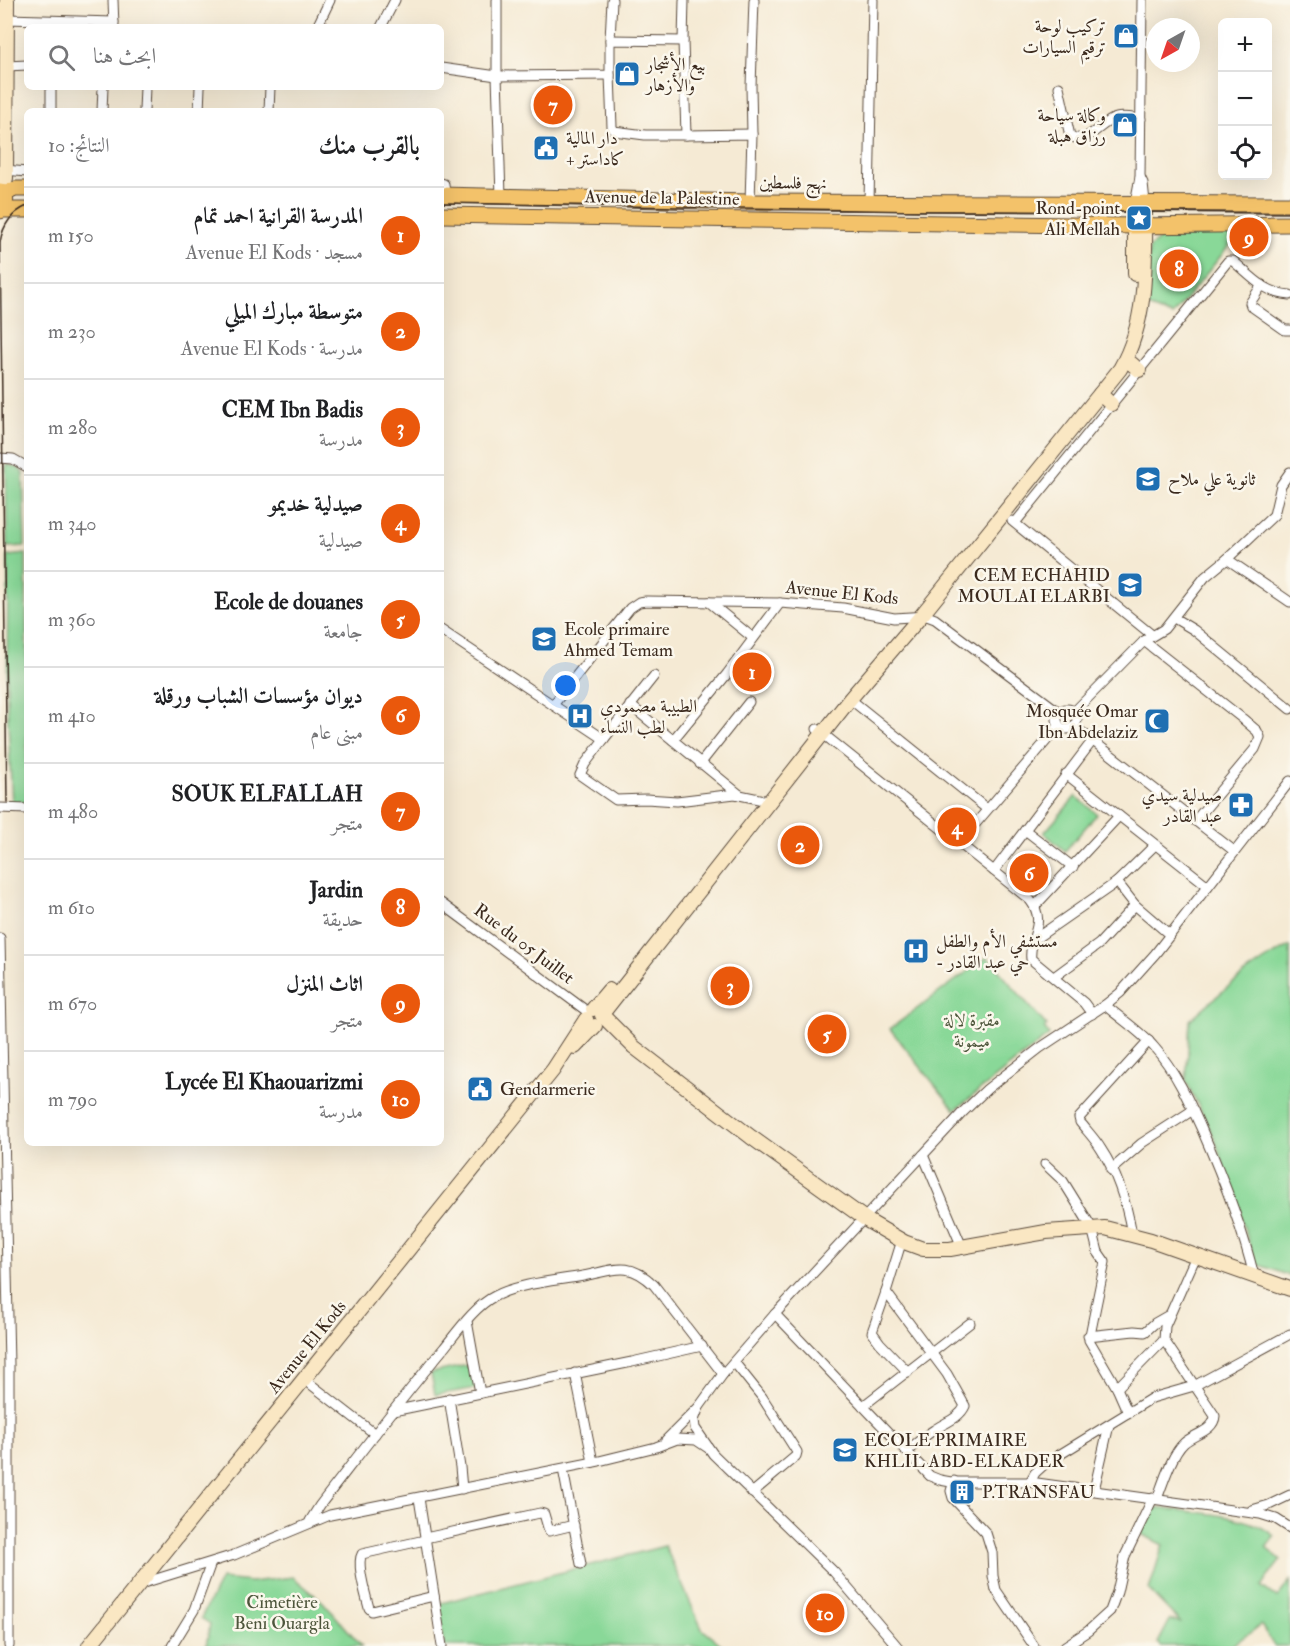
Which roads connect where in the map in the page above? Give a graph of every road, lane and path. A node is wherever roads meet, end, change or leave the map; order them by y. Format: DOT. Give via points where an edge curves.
graph roads {
  1 [pos="7,0"];
  2 [pos="113,0"];
  3 [pos="330,0"];
  4 [pos="394,0"];
  5 [pos="497,0"];
  6 [pos="612,0"];
  7 [pos="684,0"];
  8 [pos="754,0"];
  9 [pos="873,0"];
  10 [pos="1142,0"];
  11 [pos="7,19"];
  12 [pos="114,24"];
  13 [pos="318,24"];
  14 [pos="382,24"];
  15 [pos="610,40"];
  16 [pos="683,41"];
  17 [pos="24,65"];
  18 [pos="7,66"];
  19 [pos="444,68"];
  20 [pos="610,75"];
  21 [pos="497,76"];
  22 [pos="1059,87"];
  23 [pos="51,90"];
  24 [pos="103,90"];
  25 [pos="145,90"];
  26 [pos="200,90"];
  27 [pos="270,90"];
  28 [pos="51,108"];
  29 [pos="102,108"];
  30 [pos="144,108"];
  31 [pos="199,108"];
  32 [pos="269,108"];
  33 [pos="1141,118"];
  34 [pos="752,134"];
  35 [pos="686,135"];
  36 [pos="5,170"];
  37 [pos="24,172"];
  38 [pos="24,189"];
  39 [pos="444,191"];
  40 [pos="2,192"];
  41 [pos="501,196"];
  42 [pos="750,202"];
  43 [pos="1140,203"];
  44 [pos="869,204"];
  45 [pos="1290,204"];
  46 [pos="1,210"];
  47 [pos="24,210"];
  48 [pos="444,215"];
  49 [pos="1290,224"];
  50 [pos="1140,226"];
  51 [pos="1262,285"];
  52 [pos="1290,295"];
  53 [pos="1290,330"];
  54 [pos="1126,359"];
  55 [pos="1139,370"];
  56 [pos="1100,394"];
  57 [pos="1111,404"];
  58 [pos="1050,456"];
  59 [pos="0,458"];
  60 [pos="24,465"];
  61 [pos="1061,466"];
  62 [pos="1290,472"];
  63 [pos="1003,513"];
  64 [pos="1015,523"];
  65 [pos="1227,559"];
  66 [pos="709,602"];
  67 [pos="1290,602"];
  68 [pos="780,603"];
  69 [pos="917,617"];
  70 [pos="1174,618"];
  71 [pos="444,632"];
  72 [pos="1152,635"];
  73 [pos="753,638"];
  74 [pos="1144,641"];
  75 [pos="654,676"];
  76 [pos="850,699"];
  77 [pos="749,702"];
  78 [pos="553,705"];
  79 [pos="630,705"];
  80 [pos="1290,709"];
  81 [pos="1059,712"];
  82 [pos="1074,712"];
  83 [pos="1059,726"];
  84 [pos="1074,726"];
  85 [pos="819,731"];
  86 [pos="604,740"];
  87 [pos="673,740"];
  88 [pos="1093,740"];
  89 [pos="700,764"];
  90 [pos="1066,774"];
  91 [pos="1290,781"];
  92 [pos="740,795"];
  93 [pos="764,800"];
  94 [pos="0,808"];
  95 [pos="24,808"];
  96 [pos="987,809"];
  97 [pos="1119,816"];
  98 [pos="1195,821"];
  99 [pos="1025,830"];
  100 [pos="959,843"];
  101 [pos="1155,845"];
  102 [pos="1234,851"];
  103 [pos="1073,867"];
  104 [pos="994,871"];
  105 [pos="1118,882"];
  106 [pos="1208,886"];
  107 [pos="444,905"];
  108 [pos="1135,905"];
  109 [pos="1035,906"];
  110 [pos="1170,935"];
  111 [pos="0,938"];
  112 [pos="1035,939"];
  113 [pos="1054,977"];
  114 [pos="1105,1005"];
  115 [pos="1092,1014"];
  116 [pos="595,1017"];
  117 [pos="1149,1041"];
  118 [pos="1193,1110"];
  119 [pos="2,1127"];
  120 [pos="923,1155"];
  121 [pos="1045,1164"];
  122 [pos="1111,1170"];
  123 [pos="864,1218"];
  124 [pos="1092,1228"];
  125 [pos="1132,1234"];
  126 [pos="902,1240"];
  127 [pos="962,1247"];
  128 [pos="1196,1256"];
  129 [pos="1254,1276"];
  130 [pos="1290,1289"];
  131 [pos="886,1292"];
  132 [pos="4,1305"];
  133 [pos="774,1314"];
  134 [pos="1169,1315"];
  135 [pos="467,1321"];
  136 [pos="970,1323"];
  137 [pos="1290,1334"];
  138 [pos="1088,1336"];
  139 [pos="1164,1340"];
  140 [pos="702,1346"];
  141 [pos="932,1353"];
  142 [pos="734,1362"];
  143 [pos="908,1372"];
  144 [pos="576,1373"];
  145 [pos="723,1374"];
  146 [pos="304,1379"];
  147 [pos="1194,1386"];
  148 [pos="1117,1388"];
  149 [pos="480,1393"];
  150 [pos="449,1398"];
  151 [pos="863,1406"];
  152 [pos="699,1407"];
  153 [pos="393,1411"];
  154 [pos="1128,1413"];
  155 [pos="1109,1425"];
  156 [pos="375,1434"];
  157 [pos="656,1447"];
  158 [pos="708,1448"];
  159 [pos="5,1451"];
  160 [pos="907,1451"];
  161 [pos="593,1462"];
  162 [pos="563,1469"];
  163 [pos="954,1481"];
  164 [pos="1030,1482"];
  165 [pos="462,1489"];
  166 [pos="1094,1490"];
  167 [pos="752,1493"];
  168 [pos="1290,1495"];
  169 [pos="419,1498"];
  170 [pos="1155,1498"];
  171 [pos="1244,1511"];
  172 [pos="310,1522"];
  173 [pos="574,1526"];
  174 [pos="1290,1528"];
  175 [pos="425,1539"];
  176 [pos="211,1563"];
  177 [pos="581,1563"];
  178 [pos="139,1584"];
  179 [pos="434,1596"];
  180 [pos="9,1646"];
  181 [pos="89,1646"];
  182 [pos="172,1646"];
  183 [pos="442,1646"];
  184 [pos="897,1646"];
  185 [pos="1034,1646"];
  186 [pos="1065,1646"];
  1 -- 11 [label="main road"];
  2 -- 12 [label="street"];
  3 -- 13 [label="street"];
  4 -- 14 [label="street"];
  5 -- 21 [label="street"];
  6 -- 15 [label="street"];
  7 -- 16 [label="street"];
  8 -- 34 [label="street"];
  9 -- 44 [label="street"];
  10 -- 33 [label="street"];
  11 -- 12 [label="street"];
  11 -- 18 [label="main road"];
  15 -- 16 [label="street"];
  15 -- 20 [label="street"];
  16 -- 35 [label="street"];
  17 -- 18 [label="street"];
  18 -- 36 [label="main road"];
  19 -- 21 [label="street"];
  20 -- 21 [label="street"];
  20 -- 35 [label="street" via="614,131"];
  21 -- 41 [label="street"];
  22 -- 33 [label="street" via="1070,136 1077,140 1115,118"];
  23 -- 28 [label="street"];
  24 -- 29 [label="street"];
  25 -- 30 [label="street"];
  26 -- 31 [label="street"];
  27 -- 32 [label="street"];
  33 -- 43 [label="street"];
  34 -- 35 [label="street"];
  34 -- 42 [label="street"];
  36 -- 37 [label="street"];
  36 -- 40 [label="main road"];
  38 -- 40 [label="main road"];
  39 -- 41 [label="main road, نهج فلسطين"];
  40 -- 46 [label="main road" via="6,200"];
  41 -- 42 [label="main road, نهج فلسطين"];
  42 -- 44 [label="main road, نهج فلسطين"];
  43 -- 44 [label="main road, نهج فلسطين"];
  43 -- 45 [label="main road, نهج فلسطين"];
  43 -- 50 [label="main road"];
  46 -- 47 [label="main road"];
  48 -- 50 [label="main road, Avenue de la Palestine"];
  49 -- 50 [label="main road, Avenue de la Palestine"];
  50 -- 54 [label="main road" via="1141,315"];
  50 -- 69 [label="main road" via="1135,304 1120,353"];
  51 -- 52 [label="street" via="1277,294"];
  51 -- 53 [label="street" via="1251,306"];
  51 -- 55 [label="street" via="1228,261"];
  54 -- 55 [label="main road"];
  54 -- 56 [label="main road"];
  55 -- 57 [label="street"];
  56 -- 57 [label="main road"];
  56 -- 58 [label="main road"];
  57 -- 61 [label="street"];
  58 -- 61 [label="main road"];
  58 -- 63 [label="main road"];
  59 -- 60 [label="street"];
  61 -- 64 [label="street"];
  62 -- 65 [label="street" via="1278,492 1275,515"];
  63 -- 64 [label="street"];
  63 -- 69 [label="main road"];
  64 -- 72 [label="street"];
  65 -- 67 [label="street"];
  65 -- 70 [label="street" via="1205,577"];
  66 -- 68 [label="street, Avenue El Kods"];
  66 -- 73 [label="street"];
  66 -- 78 [label="street, Avenue El Kods" via="635,604"];
  68 -- 69 [label="street, Avenue El Kods" via="843,608 894,618"];
  68 -- 73 [label="street"];
  69 -- 76 [label="main road, Avenue El Kods"];
  69 -- 81 [label="street" via="935,619"];
  69 -- 85 [label="main road, Avenue El Kods"];
  70 -- 72 [label="street"];
  70 -- 80 [label="street"];
  71 -- 78 [label="street"];
  72 -- 74 [label="street"];
  73 -- 87 [label="street"];
  74 -- 82 [label="street"];
  74 -- 98 [label="street" via="1243,719 1260,737 1255,749"];
  75 -- 79 [label="street"];
  76 -- 85 [label="main road, Avenue El Kods"];
  76 -- 96 [label="street"];
  77 -- 89 [label="street"];
  78 -- 86 [label="street"];
  79 -- 86 [label="street"];
  79 -- 87 [label="street"];
  81 -- 82 [label="street"];
  81 -- 83 [label="street"];
  82 -- 84 [label="street"];
  83 -- 84 [label="street"];
  83 -- 96 [label="street"];
  84 -- 88 [label="street"];
  85 -- 93 [label="main road, Avenue El Kods"];
  85 -- 100 [label="street"];
  86 -- 92 [label="street" via="580,776 612,799 677,801"];
  87 -- 89 [label="street"];
  88 -- 90 [label="street"];
  88 -- 98 [label="street"];
  89 -- 92 [label="street"];
  90 -- 97 [label="street"];
  90 -- 99 [label="street"];
  91 -- 102 [label="street"];
  92 -- 93 [label="street"];
  93 -- 116 [label="main road, Avenue El Kods"];
  94 -- 95 [label="street"];
  96 -- 100 [label="street"];
  97 -- 101 [label="street"];
  97 -- 103 [label="street"];
  98 -- 102 [label="street"];
  99 -- 103 [label="street"];
  99 -- 104 [label="street"];
  100 -- 104 [label="street"];
  101 -- 105 [label="street"];
  101 -- 106 [label="street"];
  102 -- 106 [label="street"];
  103 -- 109 [label="street"];
  104 -- 109 [label="street"];
  105 -- 108 [label="street"];
  105 -- 112 [label="street"];
  106 -- 110 [label="street"];
  107 -- 116 [label="street, Rue du 05 Juillet"];
  108 -- 110 [label="street"];
  108 -- 113 [label="street" via="1100,944"];
  109 -- 112 [label="street"];
  110 -- 114 [label="street" via="1137,976"];
  111 -- 119 [label="street"];
  112 -- 113 [label="street" via="1031,959"];
  113 -- 115 [label="street"];
  114 -- 115 [label="street"];
  114 -- 117 [label="street"];
  115 -- 120 [label="street" via="987,1089"];
  116 -- 123 [label="main road"];
  116 -- 146 [label="main road, Avenue El Kods"];
  117 -- 118 [label="street"];
  117 -- 122 [label="street" via="1079,1118"];
  118 -- 122 [label="street" via="1142,1143"];
  118 -- 129 [label="street" via="1233,1204"];
  119 -- 132 [label="street"];
  120 -- 123 [label="street"];
  120 -- 127 [label="street"];
  121 -- 124 [label="street" via="1063,1181"];
  122 -- 125 [label="street" via="1126,1206"];
  123 -- 126 [label="main road"];
  123 -- 133 [label="street"];
  124 -- 125 [label="main road"];
  124 -- 127 [label="main road"];
  124 -- 138 [label="street" via="1106,1266"];
  125 -- 128 [label="main road"];
  126 -- 127 [label="main road" via="935,1251"];
  126 -- 131 [label="street"];
  128 -- 129 [label="main road"];
  128 -- 134 [label="street"];
  129 -- 130 [label="main road"];
  131 -- 141 [label="street"];
  131 -- 143 [label="street" via="872,1332"];
  132 -- 159 [label="street"];
  133 -- 142 [label="street"];
  133 -- 151 [label="street"];
  134 -- 138 [label="street" via="1145,1332"];
  134 -- 139 [label="street"];
  135 -- 140 [label="street" via="486,1301 510,1290 629,1268 654,1284"];
  135 -- 149 [label="street"];
  135 -- 153 [label="street"];
  136 -- 141 [label="street"];
  137 -- 147 [label="street"];
  138 -- 148 [label="street"];
  139 -- 147 [label="street"];
  139 -- 148 [label="street"];
  140 -- 144 [label="street"];
  140 -- 145 [label="street"];
  141 -- 143 [label="street"];
  141 -- 160 [label="street" via="964,1408"];
  142 -- 145 [label="street"];
  142 -- 167 [label="street" via="797,1452"];
  143 -- 151 [label="street"];
  144 -- 149 [label="street"];
  144 -- 161 [label="street"];
  145 -- 152 [label="street"];
  146 -- 156 [label="street"];
  146 -- 178 [label="main road, Avenue El Kods"];
  147 -- 154 [label="street" via="1156,1396"];
  147 -- 170 [label="street" via="1215,1419 1180,1448"];
  148 -- 154 [label="street"];
  149 -- 150 [label="street"];
  150 -- 153 [label="street"];
  150 -- 165 [label="street"];
  151 -- 160 [label="street"];
  152 -- 157 [label="street"];
  152 -- 158 [label="street" via="694,1428"];
  153 -- 156 [label="street"];
  154 -- 155 [label="street"];
  155 -- 164 [label="street" via="1046,1462"];
  155 -- 166 [label="street"];
  156 -- 172 [label="street"];
  157 -- 158 [label="street" via="683,1438"];
  157 -- 161 [label="street"];
  158 -- 167 [label="street"];
  159 -- 180 [label="street"];
  160 -- 163 [label="street" via="930,1476"];
  161 -- 162 [label="street"];
  162 -- 165 [label="street"];
  162 -- 173 [label="street"];
  163 -- 164 [label="street"];
  163 -- 185 [label="street" via="953,1498 990,1540 996,1590"];
  164 -- 166 [label="street"];
  165 -- 169 [label="street"];
  166 -- 170 [label="street"];
  167 -- 184 [label="street" via="834,1572"];
  168 -- 171 [label="street" via="1260,1509"];
  169 -- 172 [label="street"];
  169 -- 175 [label="street"];
  170 -- 171 [label="street"];
  170 -- 186 [label="street" via="1125,1556 1110,1611"];
  171 -- 174 [label="street" via="1267,1516"];
  172 -- 176 [label="street"];
  173 -- 175 [label="street" via="549,1531 540,1513"];
  173 -- 177 [label="street"];
  175 -- 179 [label="street"];
  175 -- 179 [label="street" via="362,1554 361,1568 370,1611"];
  176 -- 178 [label="street"];
  176 -- 182 [label="street" via="194,1610"];
  178 -- 181 [label="main road, Avenue El Kods"];
  179 -- 183 [label="street"];
}
